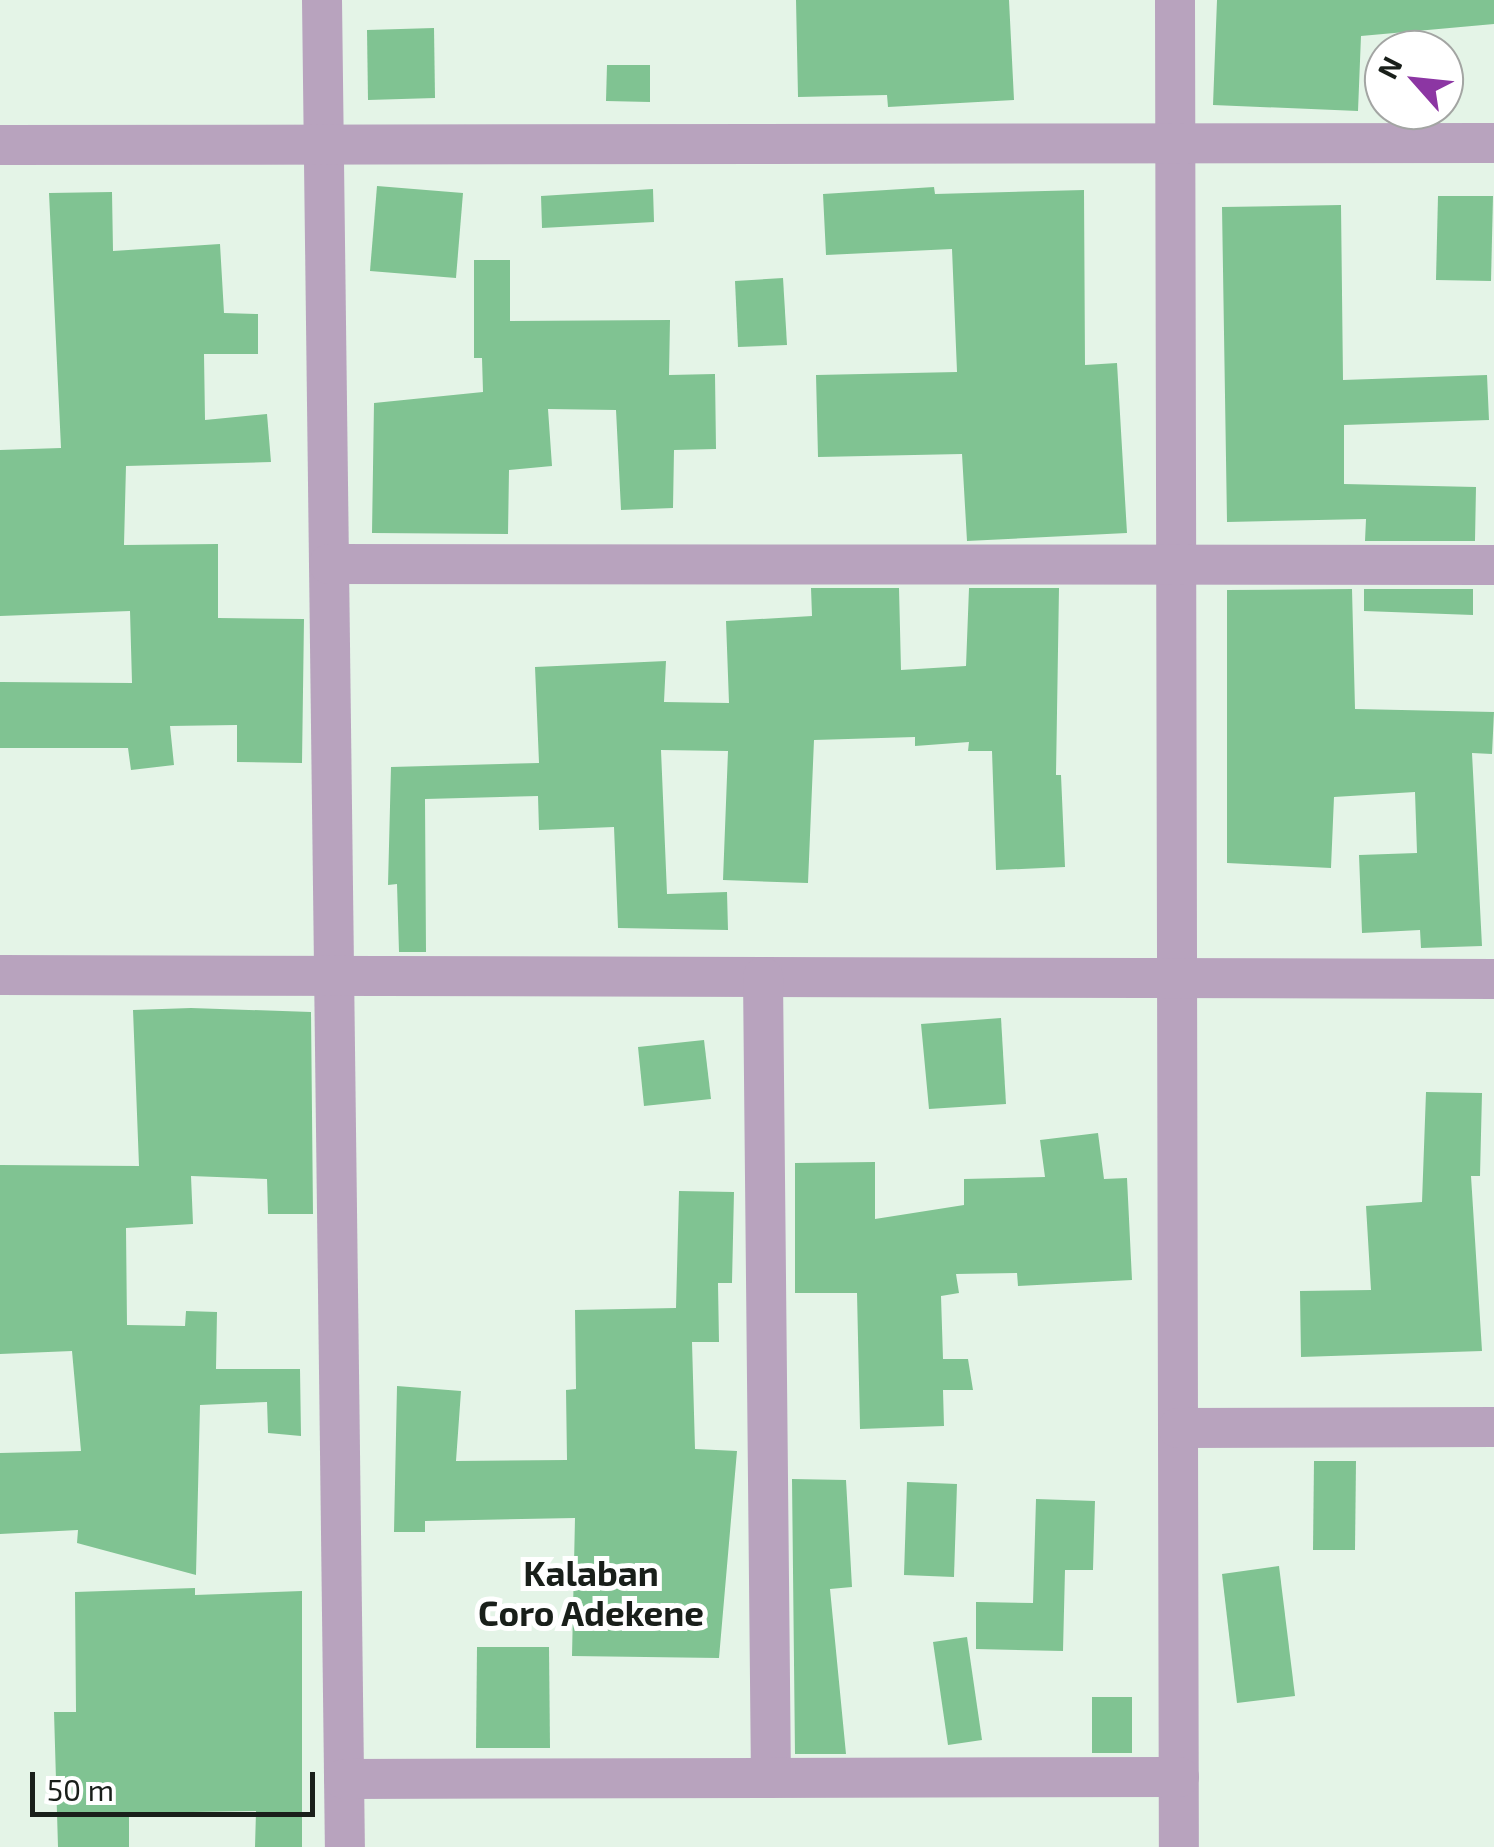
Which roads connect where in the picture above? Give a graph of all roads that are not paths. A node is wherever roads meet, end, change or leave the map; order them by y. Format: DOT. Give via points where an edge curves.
graph roads {
  1 [pos="322,0"];
  2 [pos="1175,0"];
  3 [pos="1176,142"];
  4 [pos="1494,143"];
  5 [pos="324,144"];
  6 [pos="0,145"];
  7 [pos="1176,563"];
  8 [pos="329,564"];
  9 [pos="1494,564"];
  10 [pos="0,975"];
  11 [pos="334,976"];
  12 [pos="763,977"];
  13 [pos="1177,978"];
  14 [pos="1494,979"];
  15 [pos="1494,1427"];
  16 [pos="1178,1428"];
  17 [pos="1178,1777"];
  18 [pos="771,1778"];
  19 [pos="344,1779"];
  20 [pos="344,1847"];
  21 [pos="1179,1847"];
  1 -- 5 [label="street"];
  2 -- 3 [label="street"];
  3 -- 4 [label="street"];
  3 -- 5 [label="street"];
  3 -- 7 [label="street"];
  5 -- 6 [label="street"];
  5 -- 8 [label="street"];
  7 -- 8 [label="street"];
  7 -- 9 [label="street"];
  7 -- 13 [label="street"];
  8 -- 11 [label="street"];
  10 -- 11 [label="street"];
  11 -- 12 [label="street"];
  11 -- 19 [label="street"];
  12 -- 13 [label="street"];
  12 -- 18 [label="street"];
  13 -- 14 [label="street"];
  13 -- 16 [label="street"];
  15 -- 16 [label="street"];
  16 -- 17 [label="street"];
  17 -- 18 [label="street"];
  17 -- 21 [label="street"];
  18 -- 19 [label="street"];
  19 -- 20 [label="street"];
}
